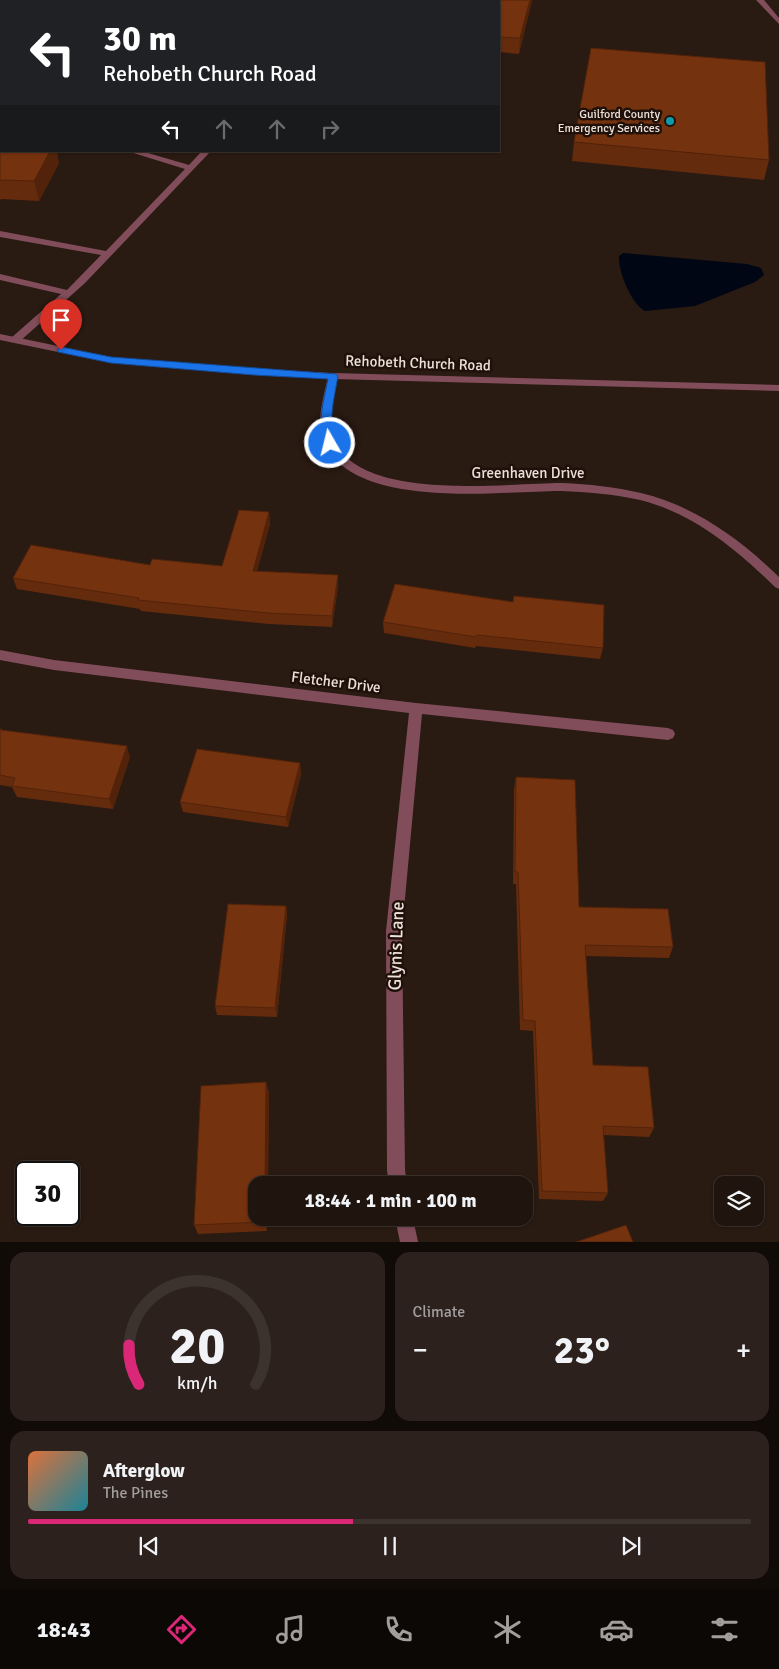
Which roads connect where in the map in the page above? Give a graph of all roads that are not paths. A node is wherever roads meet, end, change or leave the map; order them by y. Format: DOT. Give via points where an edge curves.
graph roads {
  1 [pos="760,0"];
  2 [pos="779,22"];
  3 [pos="135,152"];
  4 [pos="206,152"];
  5 [pos="191,168"];
  6 [pos="0,234"];
  7 [pos="108,254"];
  8 [pos="0,277"];
  9 [pos="69,293"];
  10 [pos="0,337"];
  11 [pos="15,340"];
  12 [pos="333,376"];
  13 [pos="779,388"];
  14 [pos="779,584"];
  15 [pos="0,655"];
  16 [pos="416,708"];
  17 [pos="668,734"];
  18 [pos="397,1176"];
  19 [pos="405,1226"];
  20 [pos="408,1242"];
  1 -- 2 [label="street"];
  3 -- 5 [label="street"];
  4 -- 5 [label="street"];
  5 -- 7 [label="street"];
  6 -- 7 [label="street"];
  7 -- 9 [label="street"];
  8 -- 9 [label="street"];
  9 -- 11 [label="street"];
  10 -- 11 [label="street, Rehobeth Church Road"];
  11 -- 12 [label="street, Rehobeth Church Road" via="111,360"];
  12 -- 13 [label="street, Rehobeth Church Road"];
  12 -- 14 [label="street, Greenhaven Drive" via="326,430 336,452 380,481 425,488 587,488 648,499 702,520 725,534"];
  15 -- 16 [label="street, Fletcher Drive" via="64,666"];
  16 -- 17 [label="street, Fletcher Drive"];
  16 -- 18 [label="street, Glynis Lane" via="394,931"];
  19 -- 20 [label="street"];
}
